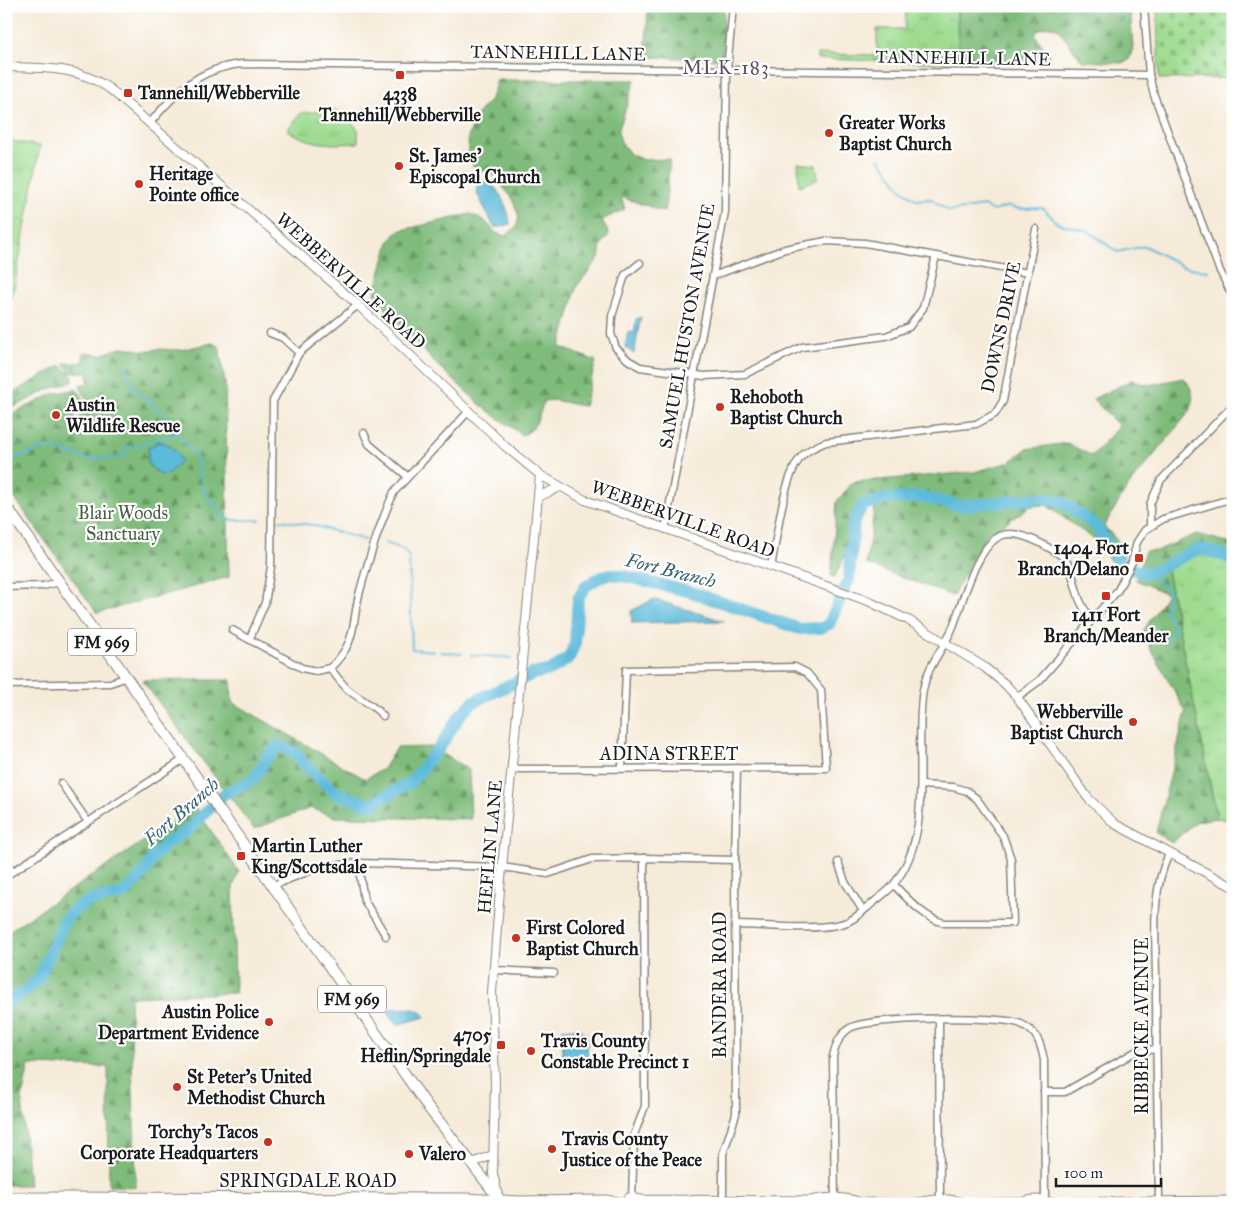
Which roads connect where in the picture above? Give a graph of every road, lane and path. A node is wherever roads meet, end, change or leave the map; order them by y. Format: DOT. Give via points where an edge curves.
graph roads {
  1 [pos="733,6"];
  2 [pos="1144,6"];
  3 [pos="6,67"];
  4 [pos="727,70"];
  5 [pos="1149,75"];
  6 [pos="150,123"];
  7 [pos="1036,228"];
  8 [pos="936,256"];
  9 [pos="640,263"];
  10 [pos="1028,273"];
  11 [pos="713,276"];
  12 [pos="1233,297"];
  13 [pos="358,305"];
  14 [pos="270,333"];
  15 [pos="299,353"];
  16 [pos="695,376"];
  17 [pos="1233,405"];
  18 [pos="469,411"];
  19 [pos="364,433"];
  20 [pos="540,475"];
  21 [pos="407,476"];
  22 [pos="560,487"];
  23 [pos="538,497"];
  24 [pos="1233,498"];
  25 [pos="6,506"];
  26 [pos="1150,526"];
  27 [pos="665,529"];
  28 [pos="771,567"];
  29 [pos="59,582"];
  30 [pos="6,587"];
  31 [pos="1093,619"];
  32 [pos="232,630"];
  33 [pos="250,638"];
  34 [pos="946,642"];
  35 [pos="330,668"];
  36 [pos="127,677"];
  37 [pos="6,685"];
  38 [pos="1017,697"];
  39 [pos="383,716"];
  40 [pos="184,759"];
  41 [pos="737,768"];
  42 [pos="512,769"];
  43 [pos="622,769"];
  44 [pos="61,783"];
  45 [pos="921,786"];
  46 [pos="88,822"];
  47 [pos="1169,854"];
  48 [pos="644,858"];
  49 [pos="735,860"];
  50 [pos="6,861"];
  51 [pos="838,862"];
  52 [pos="358,863"];
  53 [pos="502,867"];
  54 [pos="13,871"];
  55 [pos="6,876"];
  56 [pos="894,885"];
  57 [pos="272,886"];
  58 [pos="1233,887"];
  59 [pos="863,911"];
  60 [pos="734,925"];
  61 [pos="386,936"];
  62 [pos="494,970"];
  63 [pos="554,972"];
  64 [pos="939,1019"];
  65 [pos="1156,1049"];
  66 [pos="1044,1092"];
  67 [pos="493,1155"];
  68 [pos="472,1163"];
  69 [pos="6,1197"];
  70 [pos="632,1200"];
  71 [pos="1159,1200"];
  72 [pos="40,1201"];
  73 [pos="835,1201"];
  74 [pos="1233,1201"];
  75 [pos="501,1202"];
  76 [pos="723,1202"];
  77 [pos="814,1202"];
  78 [pos="940,1202"];
  79 [pos="859,1203"];
  80 [pos="1023,1203"];
  81 [pos="1045,1203"];
  82 [pos="907,1204"];
  83 [pos="917,1204"];
  84 [pos="964,1204"];
  1 -- 4 [label="street, SAMUEL HUSTON AVENUE"];
  2 -- 5 [label="street"];
  3 -- 6 [label="street" via="59,68 87,75 110,89"];
  4 -- 5 [label="street, TANNEHILL LANE"];
  4 -- 6 [label="street, TANNEHILL LANE" via="232,65 205,72 189,82"];
  4 -- 11 [label="street, SAMUEL HUSTON AVENUE" via="726,203"];
  5 -- 12 [label="street" via="1158,108 1218,269"];
  6 -- 13 [label="street, WEBBERVILLE ROAD"];
  7 -- 10 [label="street, DOWNS DRIVE"];
  8 -- 10 [label="street"];
  8 -- 11 [label="street" via="865,243 826,241 785,249"];
  8 -- 16 [label="street" via="923,308 909,327 886,336 802,348 745,374"];
  9 -- 16 [label="street" via="625,275 612,316 611,334 616,348 640,367"];
  10 -- 28 [label="street, DOWNS DRIVE" via="1003,401 995,414 969,426 826,442 808,450 788,481"];
  11 -- 16 [label="street, SAMUEL HUSTON AVENUE"];
  13 -- 15 [label="street"];
  13 -- 18 [label="street, WEBBERVILLE ROAD"];
  14 -- 15 [label="street" via="283,338"];
  15 -- 33 [label="street" via="273,401 271,567 265,603"];
  16 -- 27 [label="street, SAMUEL HUSTON AVENUE"];
  17 -- 26 [label="street" via="1161,480 1150,504"];
  18 -- 20 [label="street, WEBBERVILLE ROAD"];
  18 -- 21 [label="street"];
  19 -- 21 [label="street" via="369,444"];
  20 -- 22 [label="street, WEBBERVILLE ROAD"];
  20 -- 23 [label="street, HEFLIN LANE"];
  21 -- 35 [label="street" via="386,508 360,591 351,640 344,656"];
  22 -- 23 [label="street"];
  22 -- 27 [label="street, WEBBERVILLE ROAD" via="585,500"];
  23 -- 42 [label="street, HEFLIN LANE"];
  24 -- 26 [label="street" via="1192,508"];
  25 -- 29 [label="main road, FM 969"];
  26 -- 31 [label="street" via="1139,538 1122,583"];
  27 -- 28 [label="street, WEBBERVILLE ROAD"];
  28 -- 34 [label="street, WEBBERVILLE ROAD" via="888,609"];
  29 -- 30 [label="street"];
  29 -- 36 [label="main road, FM 969"];
  31 -- 34 [label="street" via="1080,604 1070,568 1062,557 1037,542 1006,534 998,538 977,563"];
  31 -- 38 [label="street" via="1039,681"];
  32 -- 33 [label="street"];
  33 -- 35 [label="street" via="302,668 316,671"];
  34 -- 38 [label="street, WEBBERVILLE ROAD" via="984,667"];
  34 -- 45 [label="street" via="930,666 923,692"];
  35 -- 39 [label="street" via="342,684 372,704"];
  36 -- 37 [label="street" via="110,683"];
  36 -- 40 [label="main road, FM 969"];
  38 -- 47 [label="street, WEBBERVILLE ROAD" via="1097,808 1126,831"];
  40 -- 46 [label="street"];
  40 -- 57 [label="main road, FM 969"];
  41 -- 43 [label="street, ADINA STREET"];
  41 -- 43 [label="street, ADINA STREET" via="826,768 821,690 807,673 795,667 626,670"];
  41 -- 49 [label="street, BANDERA ROAD"];
  42 -- 43 [label="street, ADINA STREET"];
  42 -- 53 [label="street, HEFLIN LANE"];
  44 -- 46 [label="street"];
  45 -- 56 [label="street" via="913,848"];
  45 -- 56 [label="street" via="953,787 966,792 977,799 1003,836 1011,859 1013,923 933,920"];
  46 -- 54 [label="street"];
  47 -- 58 [label="street, WEBBERVILLE ROAD"];
  47 -- 65 [label="street, RIBBECKE AVENUE" via="1157,888"];
  48 -- 49 [label="street"];
  48 -- 53 [label="street" via="592,859 548,874"];
  48 -- 70 [label="street" via="645,1106 634,1135"];
  49 -- 60 [label="street, BANDERA ROAD"];
  50 -- 54 [label="street"];
  51 -- 59 [label="street" via="844,882"];
  52 -- 53 [label="street"];
  52 -- 57 [label="street" via="319,867"];
  52 -- 61 [label="street" via="364,900"];
  53 -- 62 [label="street, HEFLIN LANE"];
  54 -- 55 [label="street"];
  56 -- 59 [label="street"];
  57 -- 68 [label="main road, FM 969" via="428,1107"];
  59 -- 60 [label="street" via="848,921 831,926"];
  60 -- 76 [label="street, BANDERA ROAD" via="736,1114 723,1154"];
  62 -- 63 [label="street"];
  62 -- 67 [label="street, HEFLIN LANE"];
  64 -- 66 [label="street" via="1004,1020 1019,1023 1033,1031 1041,1044 1044,1060"];
  64 -- 73 [label="street" via="863,1022 842,1034 833,1056"];
  64 -- 78 [label="street"];
  65 -- 66 [label="street" via="1135,1052 1064,1092"];
  65 -- 71 [label="street, RIBBECKE AVENUE"];
  66 -- 81 [label="street"];
  67 -- 68 [label="street"];
  67 -- 75 [label="street, HEFLIN LANE" via="493,1174"];
  68 -- 75 [label="main road, FM 969"];
  69 -- 72 [label="main road, SPRINGDALE ROAD"];
  70 -- 75 [label="main road, SPRINGDALE ROAD" via="616,1197 610,1200"];
  70 -- 76 [label="main road, SPRINGDALE ROAD"];
  71 -- 74 [label="main road"];
  71 -- 81 [label="main road"];
  72 -- 75 [label="main road, SPRINGDALE ROAD"];
  73 -- 77 [label="main road, SPRINGDALE ROAD" via="818,1199"];
  73 -- 79 [label="main road, SPRINGDALE ROAD"];
  76 -- 77 [label="main road, SPRINGDALE ROAD"];
  78 -- 83 [label="main road"];
  78 -- 84 [label="main road"];
  79 -- 82 [label="main road, SPRINGDALE ROAD"];
  80 -- 81 [label="main road" via="1042,1200"];
  80 -- 84 [label="main road"];
}
